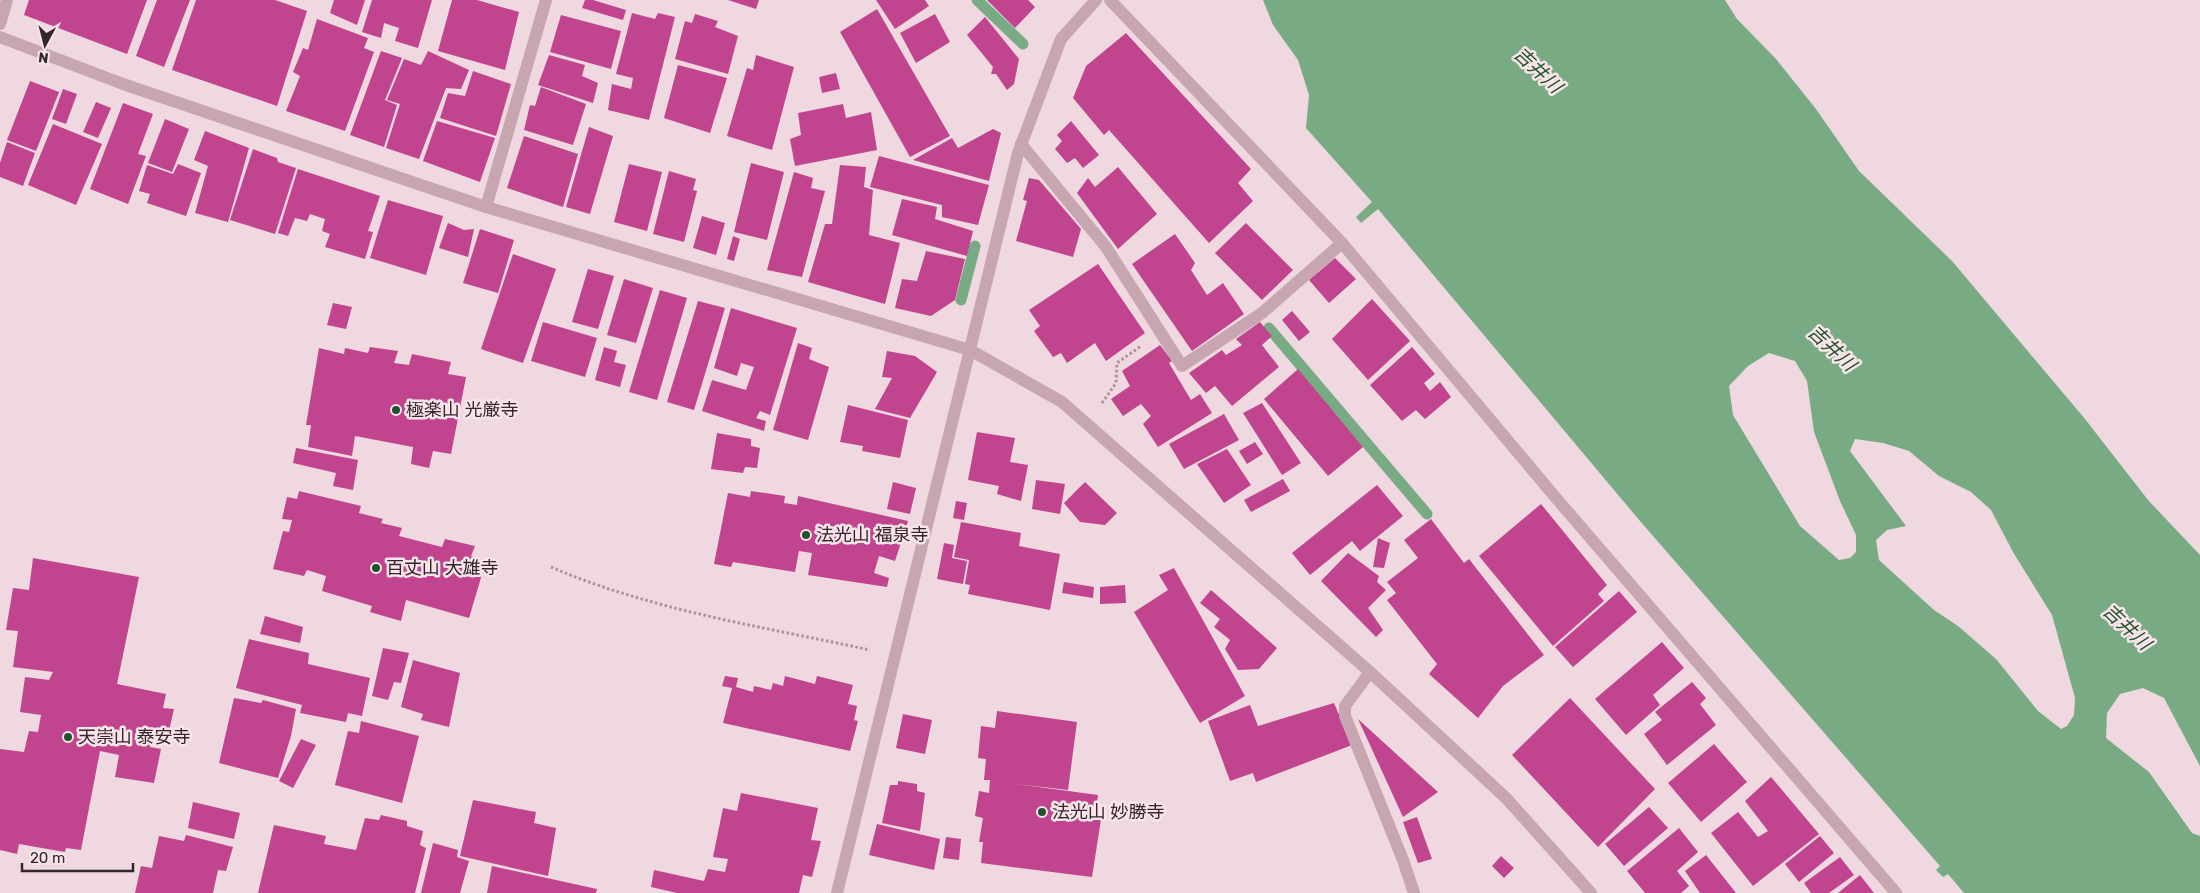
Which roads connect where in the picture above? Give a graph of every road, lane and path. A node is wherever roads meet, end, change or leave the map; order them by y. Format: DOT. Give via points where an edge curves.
graph roads {
  1 [pos="7,0"];
  2 [pos="546,0"];
  3 [pos="1096,0"];
  4 [pos="1110,0"];
  5 [pos="0,24"];
  6 [pos="0,37"];
  7 [pos="1021,144"];
  8 [pos="486,207"];
  9 [pos="1342,243"];
  10 [pos="1161,332"];
  11 [pos="970,350"];
  12 [pos="1083,421"];
  13 [pos="551,567"];
  14 [pos="895,656"];
  15 [pos="1370,672"];
  16 [pos="837,893"];
  17 [pos="1414,893"];
  18 [pos="1591,893"];
  19 [pos="1896,893"];
  1 -- 5 [label="street"];
  2 -- 8 [label="street"];
  3 -- 7 [label="street" via="1061,39"];
  4 -- 9 [label="street"];
  6 -- 8 [label="street" via="123,84"];
  7 -- 10 [label="street" via="1106,248"];
  7 -- 11 [label="street"];
  8 -- 11 [label="street"];
  9 -- 10 [label="street" via="1262,312 1182,366"];
  9 -- 19 [label="street" via="1556,498"];
  10 -- 12 [label="path" via="1117,363 1116,383 1106,399"];
  11 -- 12 [label="street" via="1062,402"];
  11 -- 14 [label="street"];
  12 -- 15 [label="street"];
  13 -- 14 [label="path" via="588,583 707,615"];
  14 -- 16 [label="street"];
  15 -- 17 [label="street" via="1345,706 1345,716"];
  15 -- 18 [label="street" via="1506,798"];
}
